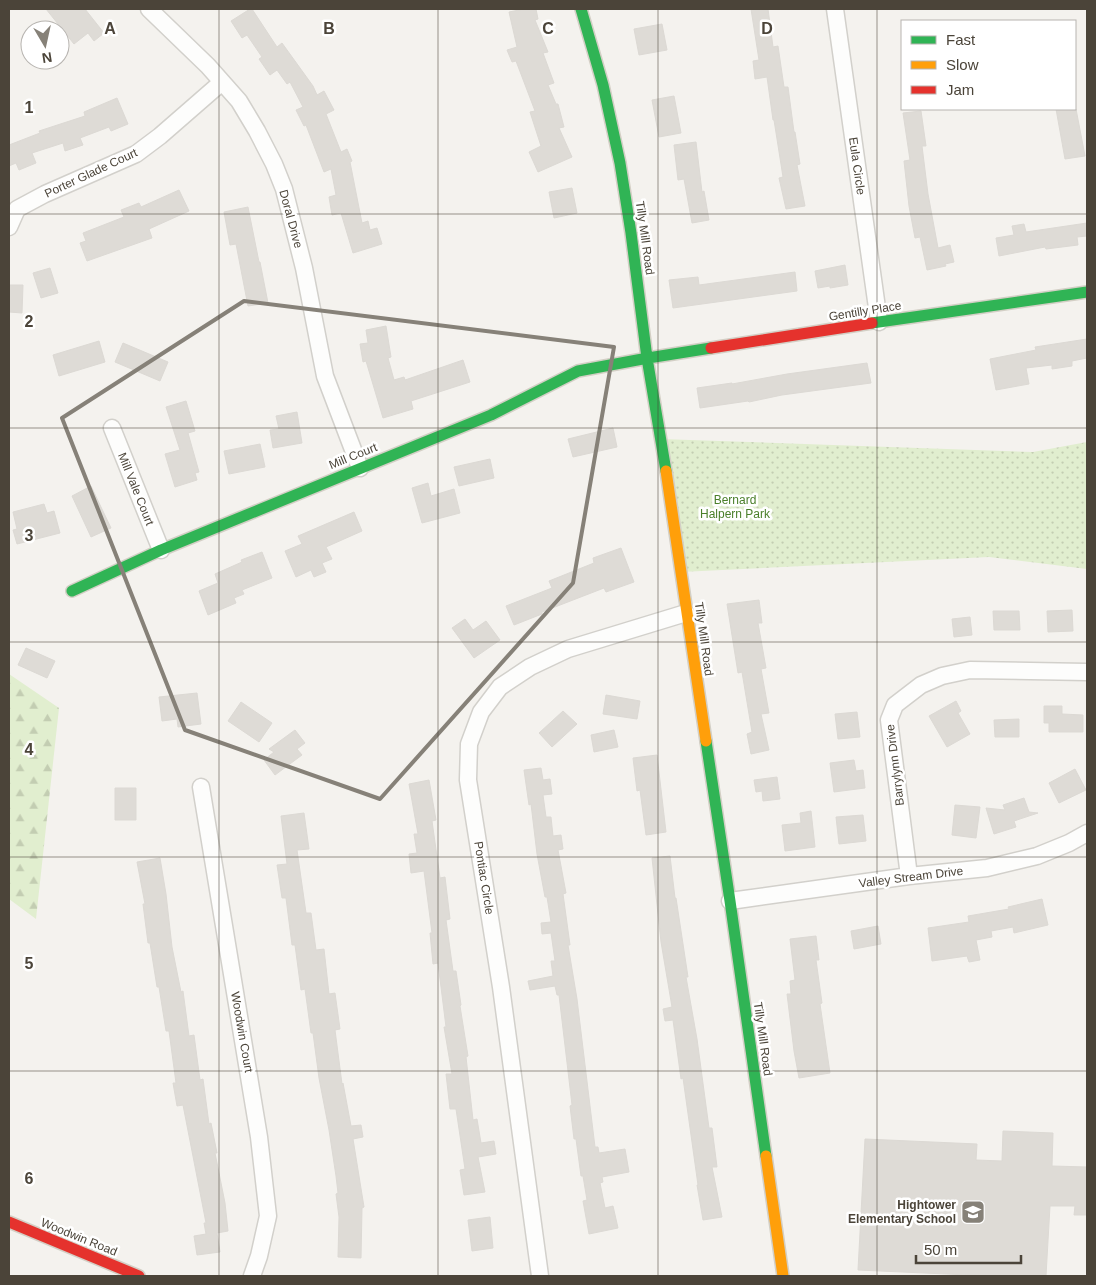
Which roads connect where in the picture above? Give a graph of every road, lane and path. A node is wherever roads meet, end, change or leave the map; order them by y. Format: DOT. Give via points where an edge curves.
graph roads {
  1 [pos="150,9"];
  2 [pos="581,9"];
  3 [pos="835,9"];
  4 [pos="222,82"];
  5 [pos="9,227"];
  6 [pos="1087,292"];
  7 [pos="879,322"];
  8 [pos="648,358"];
  9 [pos="112,428"];
  10 [pos="360,468"];
  11 [pos="161,550"];
  12 [pos="72,591"];
  13 [pos="686,613"];
  14 [pos="1087,672"];
  15 [pos="201,787"];
  16 [pos="1087,833"];
  17 [pos="908,876"];
  18 [pos="730,901"];
  19 [pos="9,1222"];
  20 [pos="139,1276"];
  21 [pos="252,1276"];
  22 [pos="540,1276"];
  23 [pos="782,1276"];
  1 -- 4 [label="street, Doral Drive"];
  2 -- 8 [label="street, Tilly Mill Road" via="613,129 629,216"];
  3 -- 7 [label="street, Eula Circle"];
  4 -- 5 [label="street, Porter Glade Court" via="136,154 17,209"];
  4 -- 10 [label="street, Doral Drive" via="239,101 257,131 284,189 304,268 325,376"];
  6 -- 7 [label="street, Gentilly Place"];
  7 -- 8 [label="street, Gentilly Place"];
  8 -- 10 [label="street, Mill Court" via="578,371 491,415"];
  8 -- 13 [label="street, Tilly Mill Road"];
  9 -- 11 [label="street, Mill Vale Court"];
  10 -- 11 [label="street, Mill Court"];
  11 -- 12 [label="street, Mill Court"];
  13 -- 18 [label="street, Tilly Mill Road"];
  13 -- 22 [label="street, Pontiac Circle" via="568,649 530,667 500,686 480,712 469,744 468,780 501,987"];
  14 -- 17 [label="street, Barrylynn Drive" via="970,670 942,676 921,686 896,705 889,720"];
  15 -- 21 [label="street, Woodwin Court" via="258,1128 268,1216"];
  16 -- 17 [label="street, Valley Stream Drive" via="1037,856 987,868"];
  17 -- 18 [label="street, Valley Stream Drive"];
  18 -- 23 [label="street, Tilly Mill Road"];
  19 -- 20 [label="street, Woodwin Road"];
}
